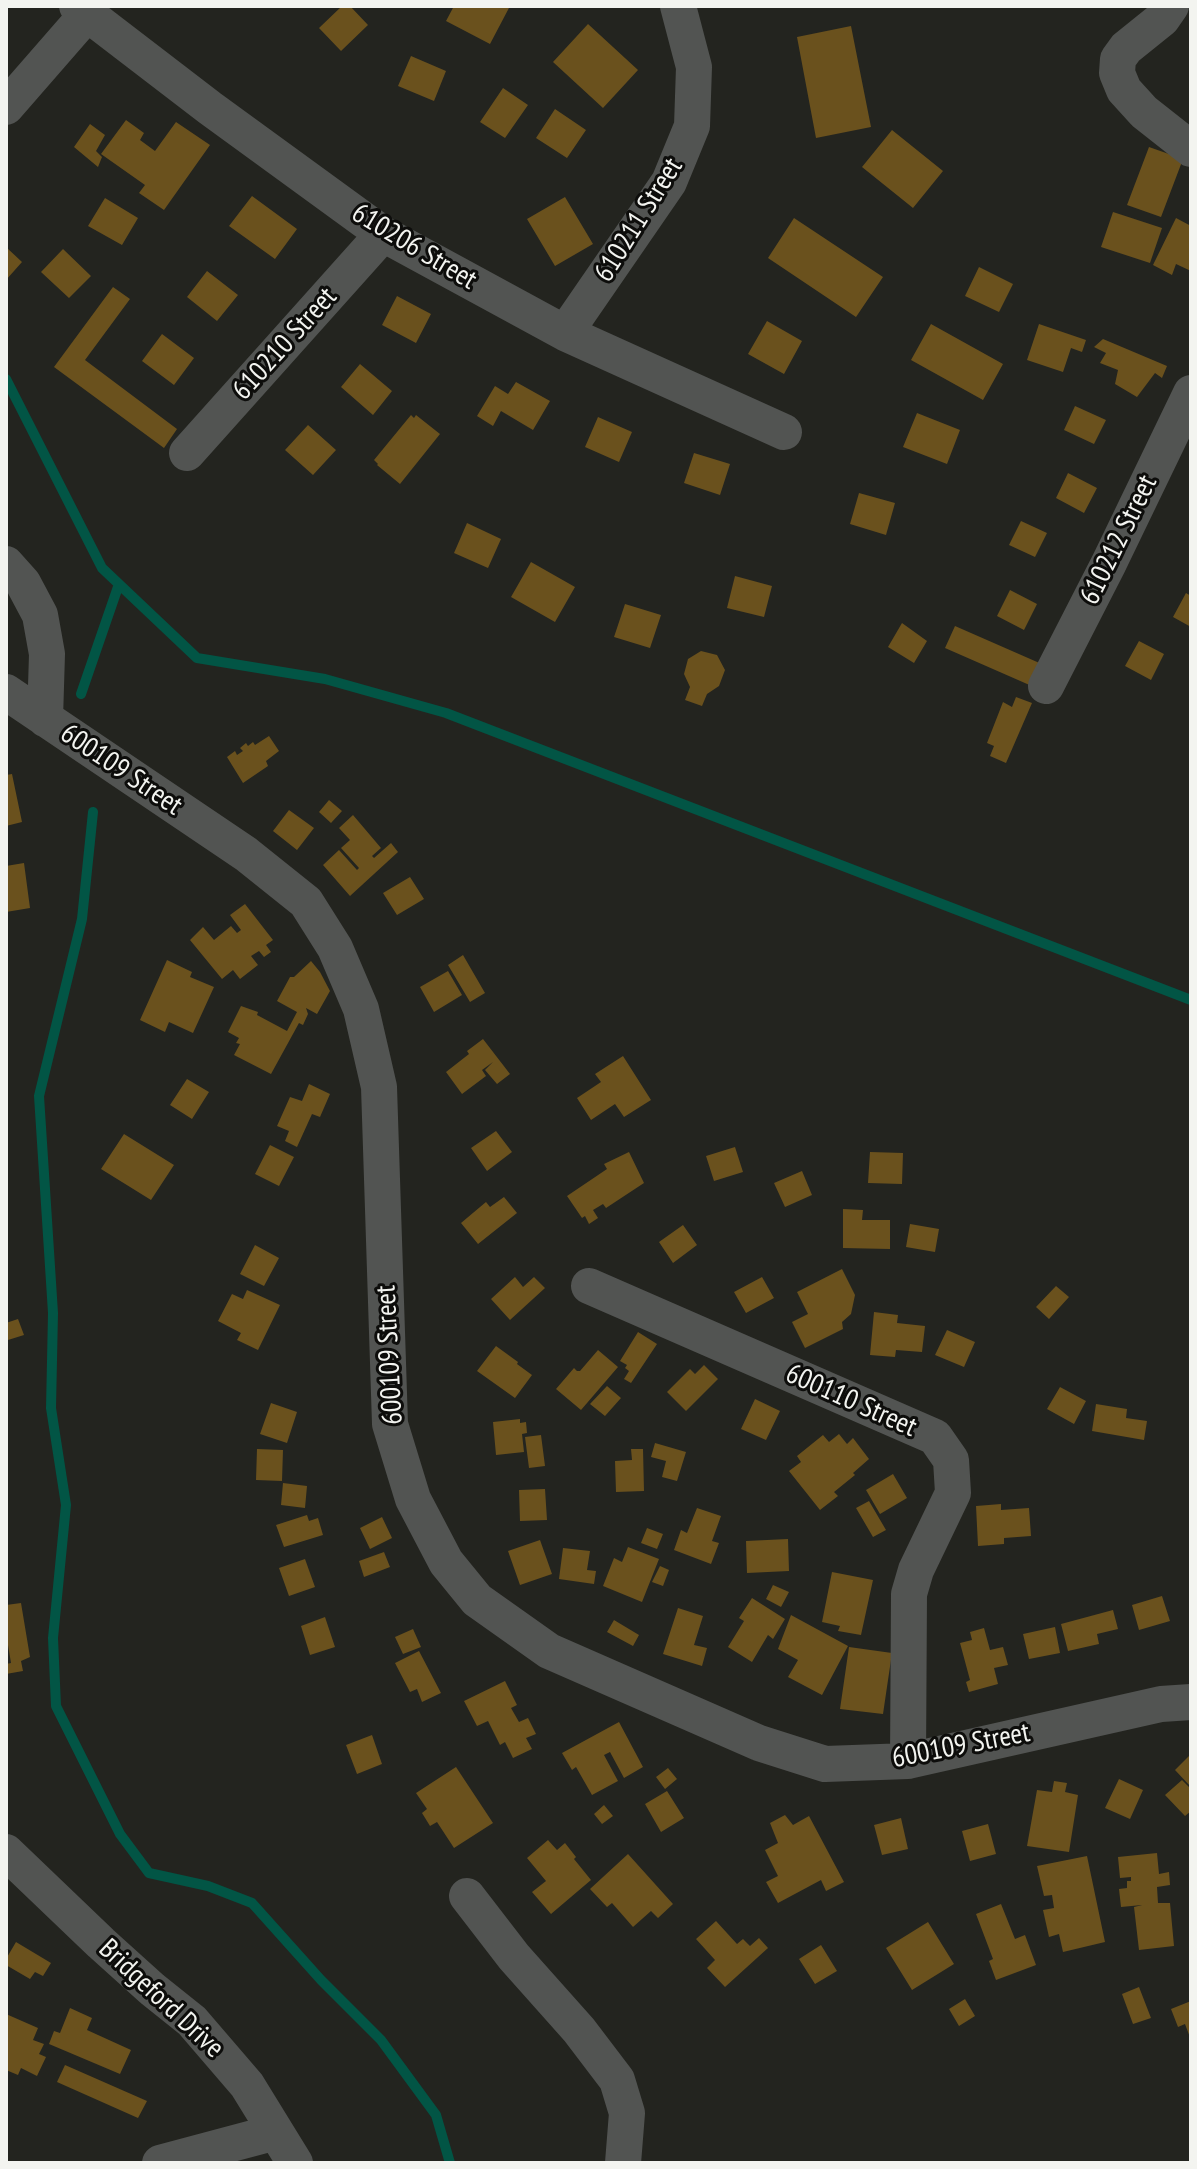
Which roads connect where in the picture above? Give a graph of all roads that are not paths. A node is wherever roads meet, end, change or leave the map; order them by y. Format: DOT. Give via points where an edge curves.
graph roads {
  1 [pos="678,6"];
  2 [pos="1171,6"];
  3 [pos="82,10"];
  4 [pos="6,107"];
  5 [pos="1191,149"];
  6 [pos="383,234"];
  7 [pos="565,333"];
  8 [pos="1191,393"];
  9 [pos="784,432"];
  10 [pos="187,453"];
  11 [pos="6,564"];
  12 [pos="1046,686"];
  13 [pos="6,692"];
  14 [pos="45,719"];
  15 [pos="589,1286"];
  16 [pos="1191,1702"];
  17 [pos="908,1761"];
  18 [pos="6,1852"];
  19 [pos="467,1896"];
  20 [pos="276,2132"];
  21 [pos="160,2163"];
  22 [pos="295,2163"];
  23 [pos="623,2163"];
  1 -- 7 [label="street, 610211 Street" via="694,67 692,126 669,182"];
  2 -- 5 [label="street" via="1126,48 1117,73 1144,112"];
  3 -- 4 [label="street"];
  3 -- 6 [label="street, 610206 Street"];
  6 -- 7 [label="street, 610206 Street"];
  6 -- 10 [label="street, 610210 Street"];
  7 -- 9 [label="street, 610206 Street"];
  8 -- 12 [label="street, 610212 Street"];
  11 -- 14 [label="street" via="40,615 47,654"];
  13 -- 14 [label="street, 600109 Street"];
  14 -- 17 [label="street, 600109 Street" via="246,854 306,902 335,948 361,1009 379,1087 390,1424 413,1499 446,1562 477,1600 549,1651 745,1737 825,1764"];
  15 -- 17 [label="street, 600110 Street" via="935,1437 951,1460 953,1493 909,1594"];
  16 -- 17 [label="street, 600109 Street" via="1161,1704"];
  18 -- 20 [label="street, Bridgeford Drive" via="192,2021 247,2085"];
  19 -- 23 [label="street" via="617,2080 627,2113"];
  20 -- 21 [label="street"];
  20 -- 22 [label="street, Bridgeford Drive"];
}
